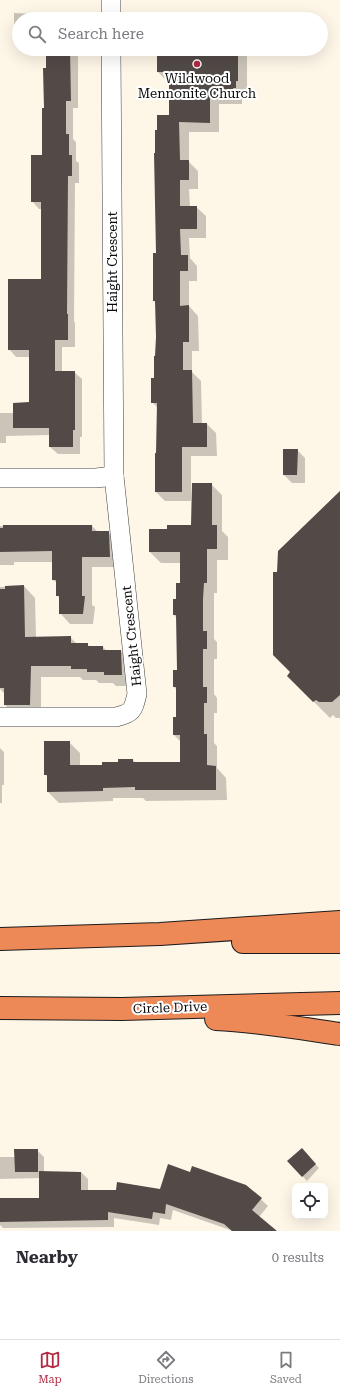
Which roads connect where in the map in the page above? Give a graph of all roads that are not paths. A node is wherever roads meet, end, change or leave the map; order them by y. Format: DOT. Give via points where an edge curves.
graph roads {
  1 [pos="111,0"];
  2 [pos="111,12"];
  3 [pos="111,56"];
  4 [pos="114,476"];
  5 [pos="0,478"];
  6 [pos="0,717"];
  7 [pos="340,922"];
  8 [pos="0,940"];
  9 [pos="340,942"];
  10 [pos="340,1003"];
  11 [pos="0,1008"];
  12 [pos="122,1009"];
  13 [pos="340,1034"];
  1 -- 2 [label="street"];
  3 -- 4 [label="street, Haight Crescent"];
  4 -- 5 [label="street"];
  4 -- 6 [label="street, Haight Crescent" via="136,694 133,708 128,714 116,717"];
  7 -- 8 [label="highway" via="160,934"];
  8 -- 9 [label="highway"];
  10 -- 12 [label="highway, Circle Drive"];
  11 -- 12 [label="highway, Circle Drive"];
  12 -- 13 [label="highway" via="160,1018 238,1020"];
}
